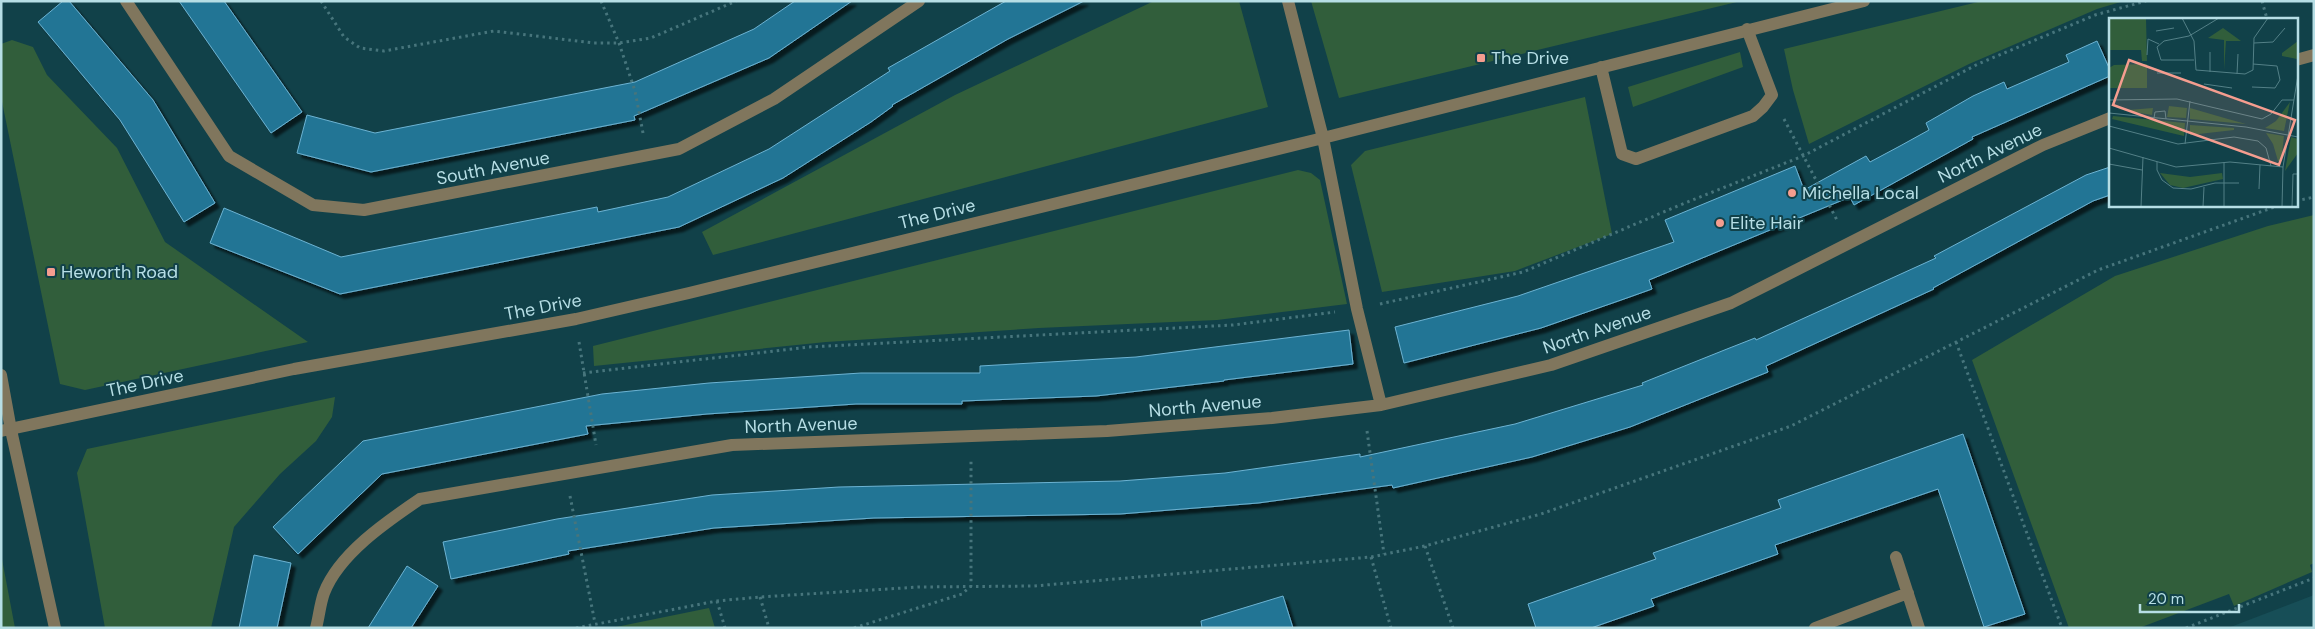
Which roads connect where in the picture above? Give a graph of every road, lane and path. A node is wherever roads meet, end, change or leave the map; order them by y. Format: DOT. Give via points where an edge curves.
graph roads {
  1 [pos="126,1"];
  2 [pos="321,1"];
  3 [pos="601,1"];
  4 [pos="736,1"];
  5 [pos="919,1"];
  6 [pos="1288,1"];
  7 [pos="1864,1"];
  8 [pos="2146,1"];
  9 [pos="2262,1"];
  10 [pos="2267,18"];
  11 [pos="1747,29"];
  12 [pos="619,43"];
  13 [pos="2314,55"];
  14 [pos="2298,59"];
  15 [pos="1601,67"];
  16 [pos="1772,94"];
  17 [pos="2109,118"];
  18 [pos="1323,138"];
  19 [pos="648,156"];
  20 [pos="1803,156"];
  21 [pos="2314,197"];
  22 [pos="2298,201"];
  23 [pos="2267,206"];
  24 [pos="1849,243"];
  25 [pos="1358,309"];
  26 [pos="576,319"];
  27 [pos="1956,342"];
  28 [pos="583,373"];
  29 [pos="1,375"];
  30 [pos="1380,405"];
  31 [pos="1364,407"];
  32 [pos="6,430"];
  33 [pos="971,436"];
  34 [pos="601,467"];
  35 [pos="566,473"];
  36 [pos="1425,546"];
  37 [pos="1384,554"];
  38 [pos="1372,557"];
  39 [pos="1896,557"];
  40 [pos="2314,578"];
  41 [pos="971,586"];
  42 [pos="1908,593"];
  43 [pos="760,597"];
  44 [pos="717,601"];
  45 [pos="595,623"];
  46 [pos="55,628"];
  47 [pos="316,628"];
  48 [pos="576,628"];
  49 [pos="725,628"];
  50 [pos="769,628"];
  51 [pos="854,628"];
  52 [pos="1391,628"];
  53 [pos="1453,628"];
  54 [pos="1815,628"];
  55 [pos="1919,628"];
  56 [pos="2062,628"];
  57 [pos="2186,628"];
  1 -- 19 [label="street, South Avenue" via="229,156 314,205 364,210"];
  2 -- 12 [label="path" via="344,37 360,48 384,51 494,31"];
  3 -- 12 [label="path"];
  4 -- 12 [label="path" via="652,38"];
  5 -- 19 [label="street, South Avenue" via="774,99 679,149"];
  6 -- 18 [label="street"];
  7 -- 11 [label="street, The Drive"];
  8 -- 20 [label="path" via="2095,15 1978,64"];
  9 -- 10 [label="path"];
  11 -- 15 [label="street, The Drive"];
  11 -- 16 [label="street"];
  12 -- 19 [label="path" via="635,91"];
  13 -- 14 [label="street"];
  15 -- 16 [label="street" via="1622,154 1636,159 1753,116"];
  15 -- 18 [label="street, The Drive"];
  16 -- 20 [label="path"];
  17 -- 24 [label="street, North Avenue" via="2043,145"];
  18 -- 25 [label="street"];
  18 -- 26 [label="street, The Drive"];
  20 -- 24 [label="path"];
  20 -- 25 [label="path" via="1523,272"];
  21 -- 22 [label="path"];
  23 -- 27 [label="path" via="2098,270"];
  24 -- 30 [label="street, North Avenue" via="1721,306 1551,365"];
  25 -- 28 [label="path" via="1234,325 809,347"];
  25 -- 30 [label="street"];
  26 -- 28 [label="path"];
  26 -- 32 [label="street, The Drive" via="294,370"];
  27 -- 36 [label="path" via="1791,426 1541,514"];
  27 -- 56 [label="path"];
  28 -- 34 [label="path"];
  29 -- 32 [label="street"];
  30 -- 31 [label="street, North Avenue"];
  31 -- 33 [label="street, North Avenue" via="1107,431"];
  31 -- 37 [label="path"];
  32 -- 46 [label="street"];
  33 -- 34 [label="street, North Avenue" via="732,445"];
  33 -- 41 [label="path"];
  34 -- 35 [label="street, North Avenue"];
  35 -- 45 [label="path"];
  35 -- 47 [label="street, North Avenue" via="420,499 364,541 338,570 324,593"];
  36 -- 37 [label="path"];
  36 -- 53 [label="path"];
  37 -- 38 [label="path"];
  38 -- 41 [label="path" via="1034,586"];
  38 -- 52 [label="path"];
  39 -- 42 [label="street"];
  40 -- 57 [label="path"];
  41 -- 43 [label="path"];
  41 -- 51 [label="path" via="962,594"];
  42 -- 54 [label="street"];
  42 -- 55 [label="street"];
  43 -- 44 [label="path"];
  43 -- 50 [label="path"];
  44 -- 45 [label="path"];
  44 -- 49 [label="path"];
  45 -- 48 [label="path"];
}
